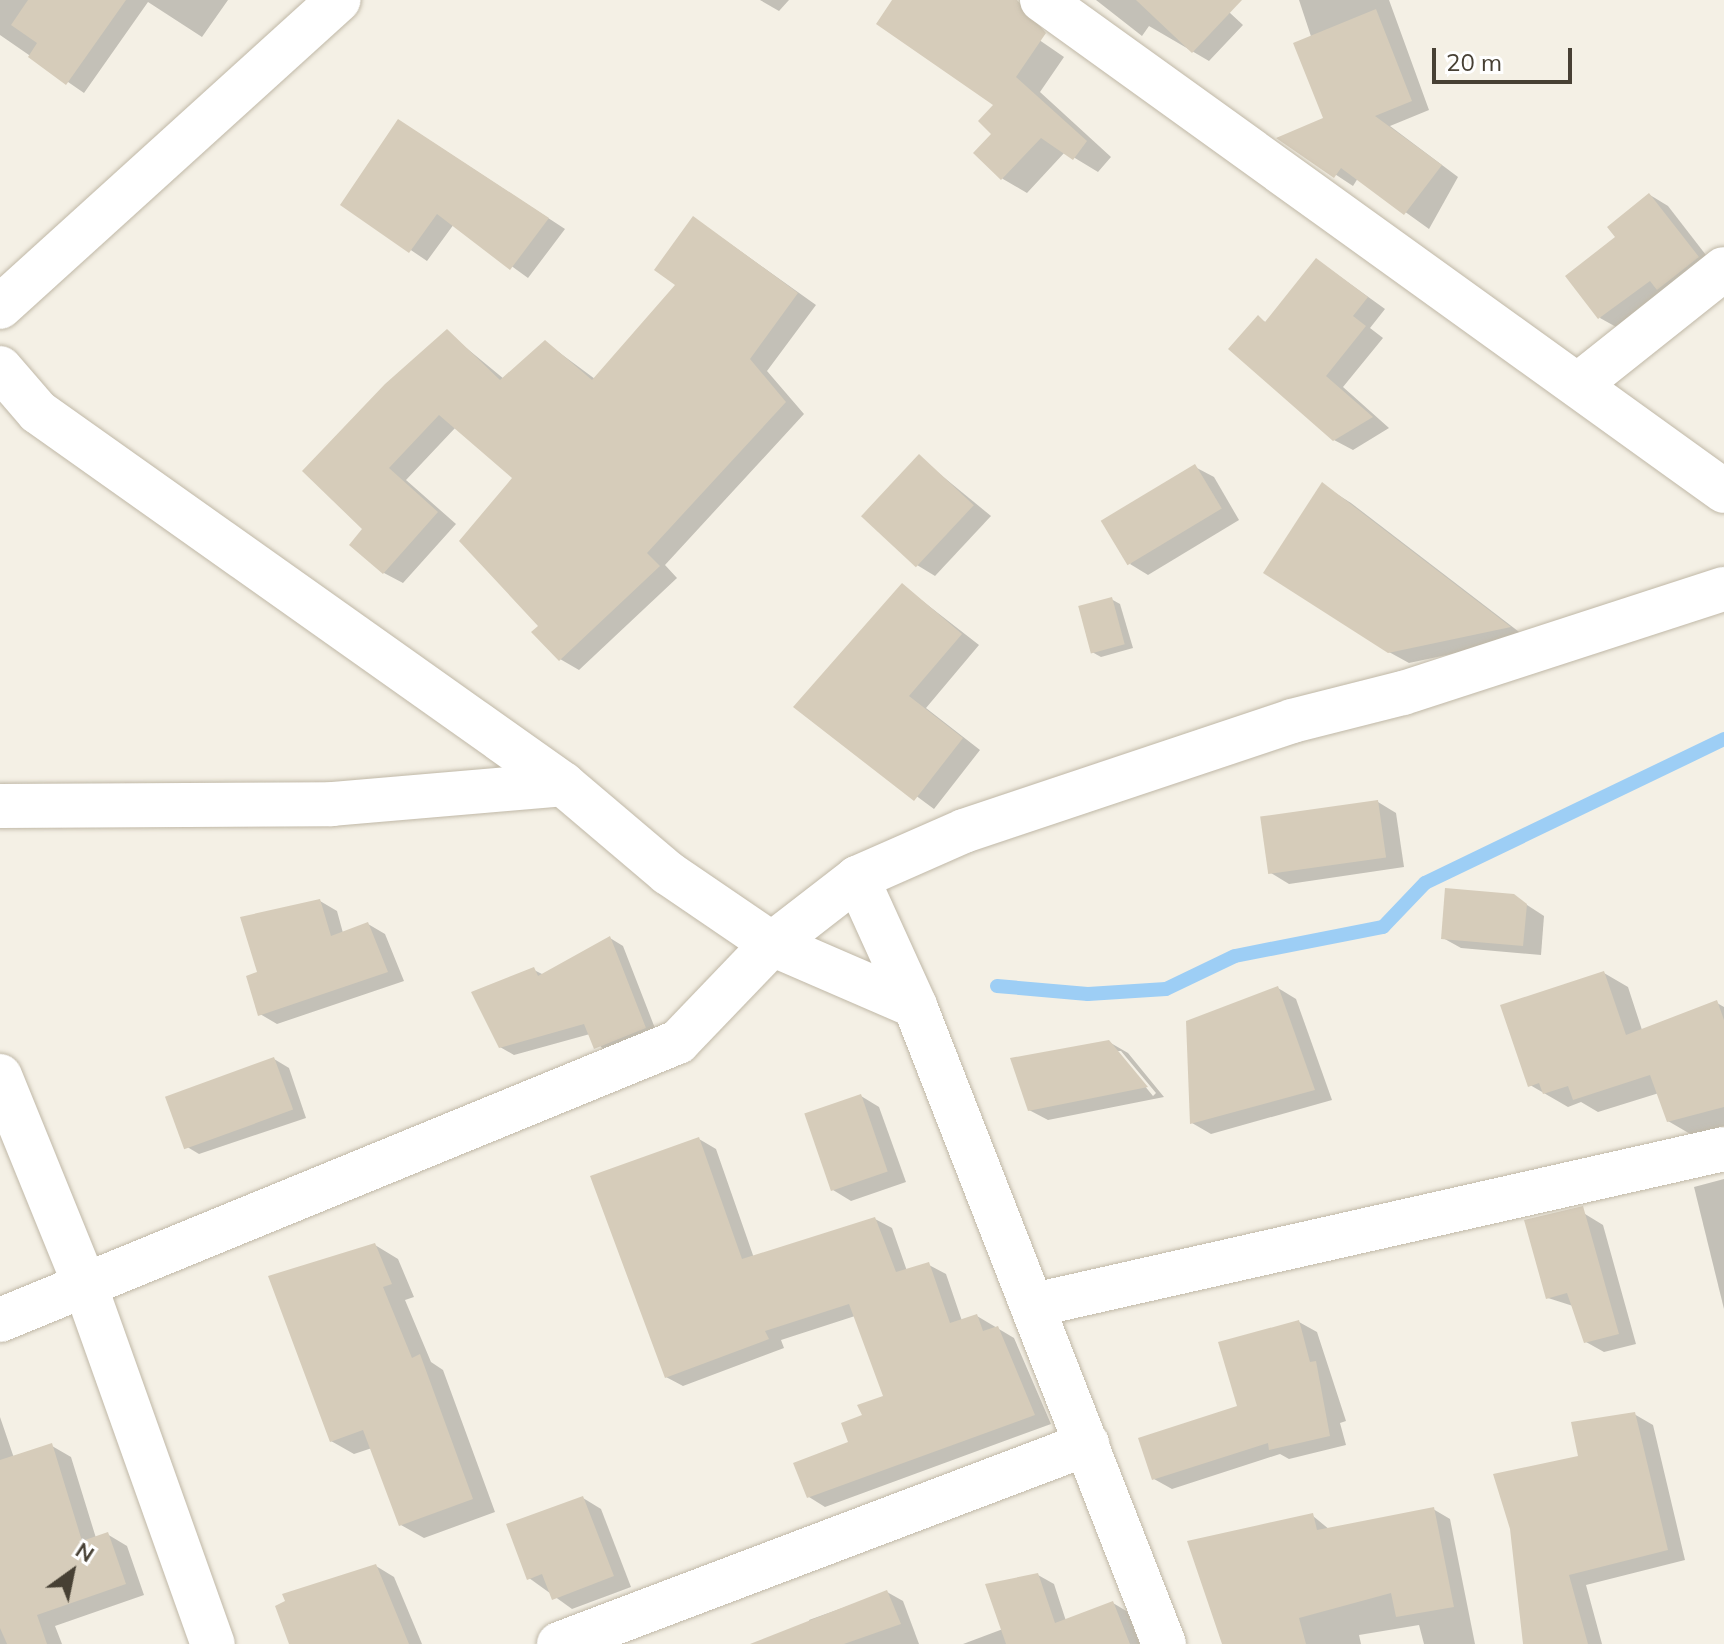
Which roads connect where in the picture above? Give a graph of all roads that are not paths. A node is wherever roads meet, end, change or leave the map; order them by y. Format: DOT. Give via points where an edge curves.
graph roads {
  1 [pos="339,0"];
  2 [pos="1042,0"];
  3 [pos="1724,269"];
  4 [pos="0,307"];
  5 [pos="0,368"];
  6 [pos="1578,385"];
  7 [pos="1724,491"];
  8 [pos="1724,589"];
  9 [pos="563,784"];
  10 [pos="0,806"];
  11 [pos="857,878"];
  12 [pos="772,944"];
  13 [pos="915,1006"];
  14 [pos="0,1076"];
  15 [pos="1724,1149"];
  16 [pos="86,1288"];
  17 [pos="1034,1305"];
  18 [pos="0,1320"];
  19 [pos="1087,1444"];
  20 [pos="213,1644"];
  21 [pos="559,1644"];
  22 [pos="1164,1644"];
  1 -- 4 [label="street"];
  2 -- 6 [label="street"];
  3 -- 6 [label="street"];
  5 -- 9 [label="street" via="38,412"];
  6 -- 7 [label="street"];
  8 -- 11 [label="street" via="1403,693 1292,721 964,831"];
  9 -- 10 [label="street" via="332,804"];
  9 -- 12 [label="street" via="668,873"];
  11 -- 12 [label="street"];
  11 -- 13 [label="street"];
  12 -- 13 [label="street"];
  12 -- 16 [label="street" via="678,1042"];
  13 -- 17 [label="street"];
  14 -- 16 [label="street"];
  15 -- 17 [label="street"];
  16 -- 18 [label="street"];
  16 -- 20 [label="street"];
  17 -- 19 [label="street"];
  19 -- 21 [label="street"];
  19 -- 22 [label="street"];
}
